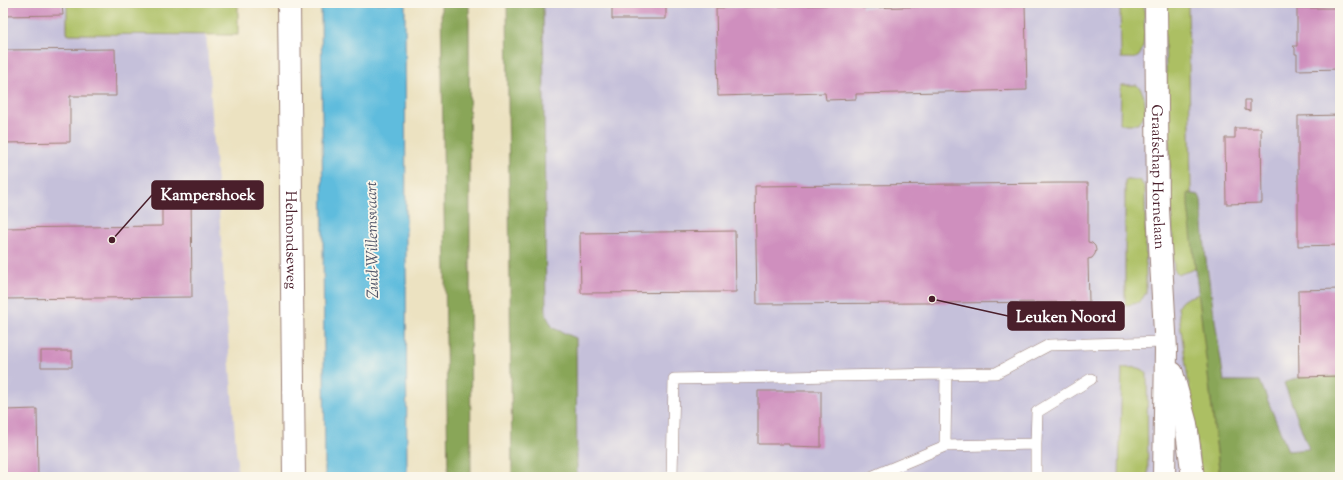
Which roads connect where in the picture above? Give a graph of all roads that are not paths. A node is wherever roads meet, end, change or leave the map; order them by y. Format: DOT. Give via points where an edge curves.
graph roads {
  1 [pos="290,3"];
  2 [pos="1156,3"];
  3 [pos="1166,346"];
  4 [pos="946,374"];
  5 [pos="1091,379"];
  6 [pos="1036,444"];
  7 [pos="945,446"];
  8 [pos="294,477"];
  9 [pos="672,477"];
  10 [pos="871,477"];
  11 [pos="1036,477"];
  12 [pos="1164,477"];
  13 [pos="1193,477"];
  1 -- 8 [label="street, Helmondseweg"];
  2 -- 3 [label="street, Graafschap Hornelaan" via="1158,209"];
  3 -- 4 [label="lane" via="1049,345 996,373"];
  3 -- 12 [label="street, Graafschap Hornelaan"];
  3 -- 13 [label="street, Graafschap Hornelaan" via="1186,424"];
  4 -- 7 [label="lane"];
  4 -- 9 [label="lane" via="674,379"];
  5 -- 6 [label="lane" via="1037,412"];
  6 -- 7 [label="lane"];
  6 -- 11 [label="lane"];
  7 -- 10 [label="lane"];
}
